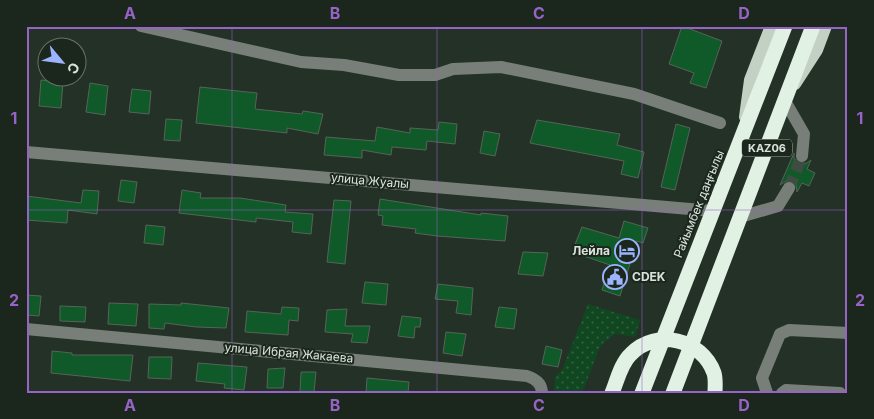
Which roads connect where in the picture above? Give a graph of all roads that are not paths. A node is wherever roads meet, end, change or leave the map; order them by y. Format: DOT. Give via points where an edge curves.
graph roads {
  1 [pos="141,26"];
  2 [pos="771,26"];
  3 [pos="785,26"];
  4 [pos="813,26"];
  5 [pos="826,26"];
  6 [pos="784,101"];
  7 [pos="720,123"];
  8 [pos="743,133"];
  9 [pos="26,152"];
  10 [pos="802,156"];
  11 [pos="789,188"];
  12 [pos="713,211"];
  13 [pos="740,217"];
  14 [pos="26,329"];
  15 [pos="848,333"];
  16 [pos="542,393"];
  17 [pos="612,393"];
  18 [pos="642,393"];
  19 [pos="673,393"];
  20 [pos="715,393"];
  21 [pos="766,393"];
  22 [pos="782,393"];
  23 [pos="840,393"];
  1 -- 7 [label="street" via="301,62 344,65 399,75 435,75 453,69 501,67 634,94"];
  2 -- 8 [label="main road" via="750,80"];
  3 -- 8 [label="highway, Райымбек даңғылы / KАZ06"];
  4 -- 6 [label="highway, KАZ06"];
  5 -- 6 [label="main road" via="817,50"];
  6 -- 10 [label="street" via="804,134"];
  6 -- 13 [label="highway, KАZ06"];
  8 -- 12 [label="highway, Райымбек даңғылы / KАZ06"];
  9 -- 12 [label="street, улица Жуалы"];
  11 -- 13 [label="street" via="778,206"];
  12 -- 18 [label="highway, Райымбек даңғылы / KАZ06"];
  13 -- 19 [label="highway, KАZ06"];
  14 -- 16 [label="street, улица Ибрая Жакаева" via="527,376 536,379"];
  15 -- 21 [label="street" via="789,330 780,334 762,378"];
  17 -- 20 [label="highway" via="630,354 648,341 669,338 687,343 705,358 714,374"];
  22 -- 23 [label="street" via="786,390"];
}
